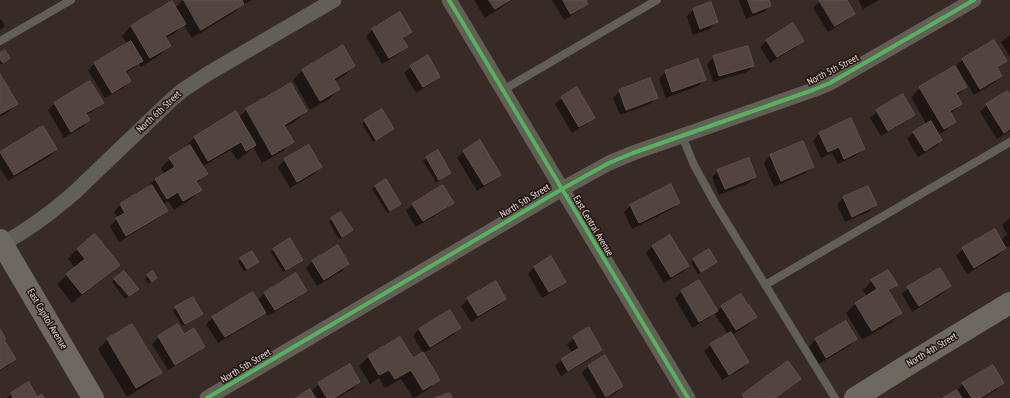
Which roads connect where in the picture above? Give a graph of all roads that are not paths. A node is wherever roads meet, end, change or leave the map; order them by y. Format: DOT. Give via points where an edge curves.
graph roads {
  1 [pos="71,0"];
  2 [pos="334,0"];
  3 [pos="449,0"];
  4 [pos="657,0"];
  5 [pos="974,0"];
  6 [pos="0,42"];
  7 [pos="503,90"];
  8 [pos="682,136"];
  9 [pos="1010,142"];
  10 [pos="562,189"];
  11 [pos="1,243"];
  12 [pos="765,285"];
  13 [pos="1010,303"];
  14 [pos="93,398"];
  15 [pos="207,398"];
  16 [pos="688,398"];
  17 [pos="835,398"];
  18 [pos="855,398"];
  1 -- 6 [label="lane"];
  2 -- 11 [label="street, North 6th Street" via="183,90 59,206"];
  3 -- 7 [label="street, East Central Avenue"];
  4 -- 7 [label="lane"];
  5 -- 8 [label="street, North 5th Street" via="830,83"];
  7 -- 10 [label="street, East Central Avenue"];
  8 -- 10 [label="street, North 5th Street" via="609,163"];
  8 -- 12 [label="lane" via="704,186"];
  9 -- 12 [label="lane"];
  10 -- 15 [label="street, North 5th Street"];
  10 -- 16 [label="street, East Central Avenue"];
  11 -- 14 [label="street, East Capitol Avenue"];
  12 -- 17 [label="lane"];
  13 -- 18 [label="street, North 4th Street"];
}
